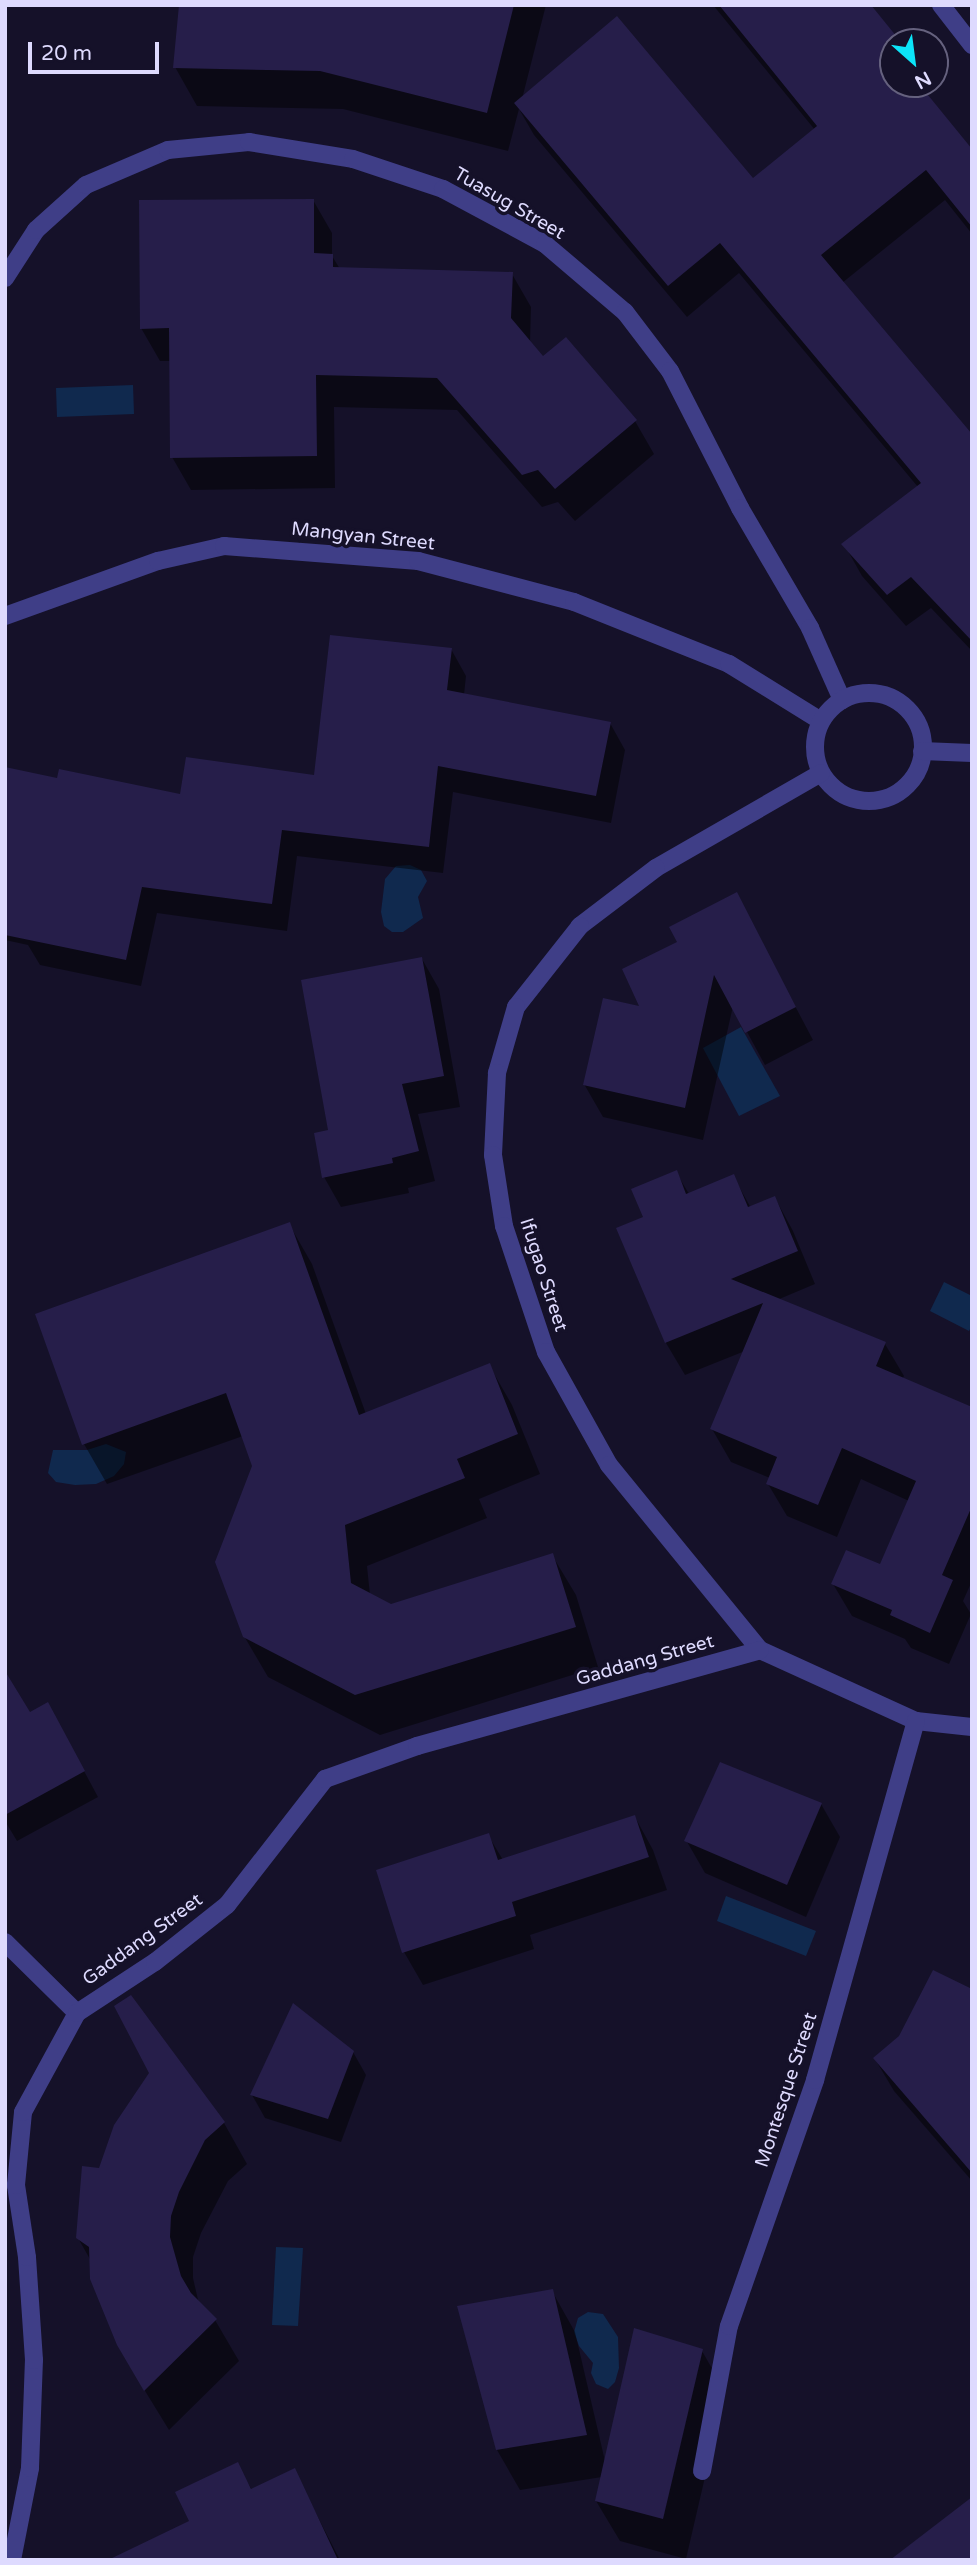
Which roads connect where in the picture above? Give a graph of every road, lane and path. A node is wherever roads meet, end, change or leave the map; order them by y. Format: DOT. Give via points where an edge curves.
graph roads {
  1 [pos="941,5"];
  2 [pos="972,45"];
  3 [pos="5,278"];
  4 [pos="5,616"];
  5 [pos="842,700"];
  6 [pos="821,721"];
  7 [pos="922,751"];
  8 [pos="972,753"];
  9 [pos="821,774"];
  10 [pos="760,1650"];
  11 [pos="916,1721"];
  12 [pos="972,1727"];
  13 [pos="5,1942"];
  14 [pos="77,2013"];
  15 [pos="702,2471"];
  16 [pos="12,2560"];
  1 -- 2 [label="street"];
  3 -- 5 [label="street, Tuasug Street" via="36,230 86,185 168,150 249,142 353,159 443,189 545,244 625,312 670,371 740,508 810,628"];
  4 -- 6 [label="street, Mangyan Street" via="158,561 224,546 418,561 574,602 729,664"];
  5 -- 6 [label="street"];
  5 -- 7 [label="street" via="874,693 904,706 922,734"];
  6 -- 9 [label="street" via="815,738"];
  7 -- 8 [label="street"];
  7 -- 9 [label="street" via="919,768 909,783 880,800 846,796"];
  9 -- 10 [label="street, Ifugao Street" via="656,868 580,926 516,1007 498,1073 493,1155 504,1226 547,1352 609,1465"];
  10 -- 11 [label="street, Ifugao Street"];
  10 -- 14 [label="street, Gaddang Street" via="417,1746 325,1779 227,1905 155,1962"];
  11 -- 12 [label="street, Ifugao Street"];
  11 -- 15 [label="street, Montesque Street" via="815,2080 729,2326"];
  13 -- 14 [label="street"];
  14 -- 16 [label="street, Gaddang Street" via="23,2112 16,2185 27,2257 34,2360 30,2468"];
}
